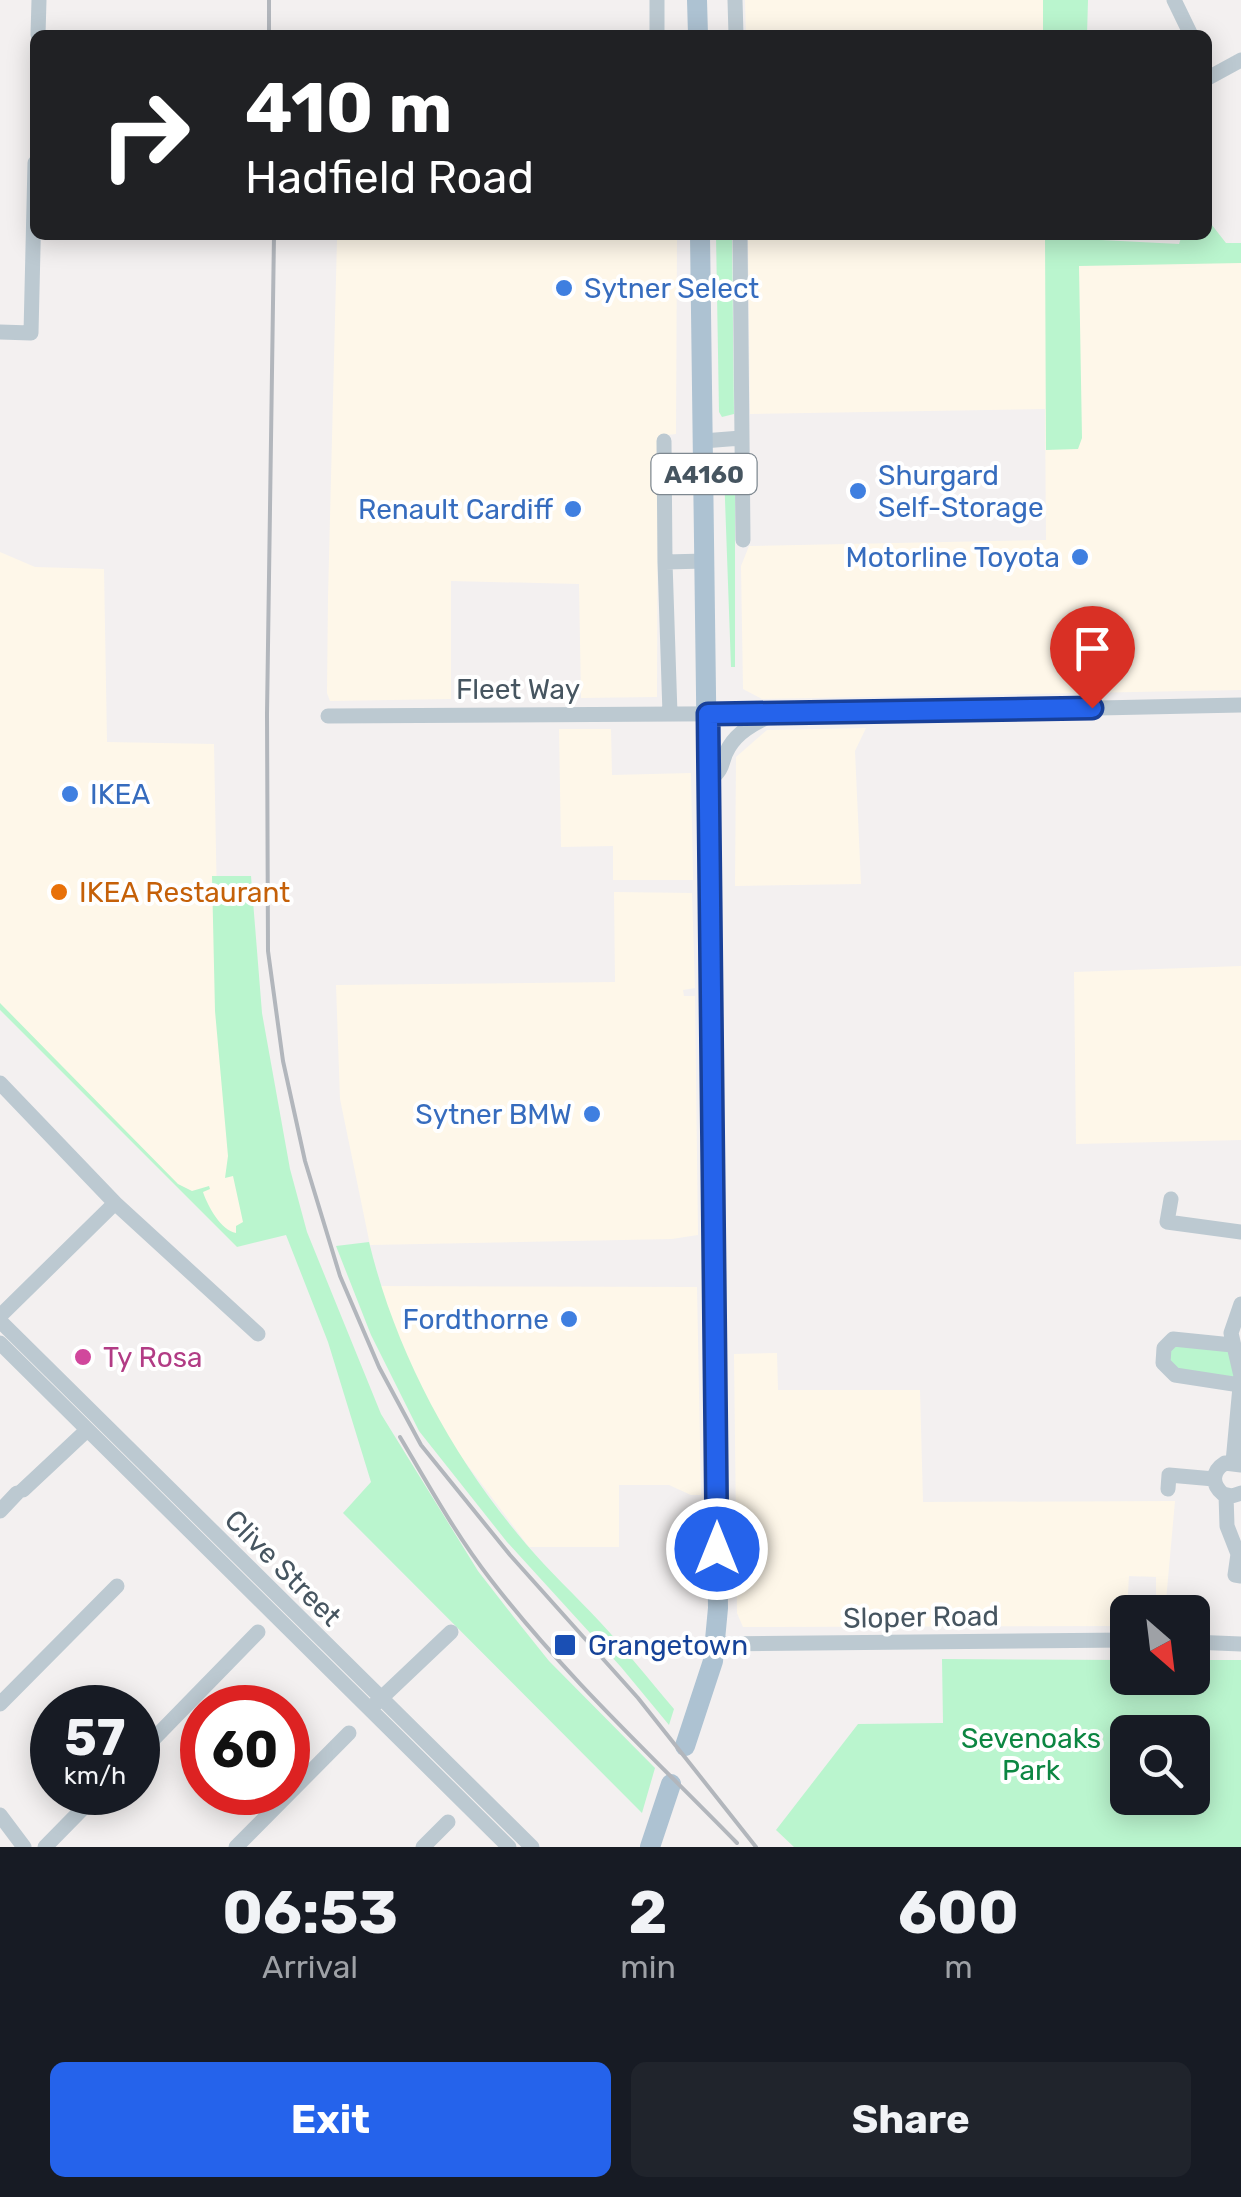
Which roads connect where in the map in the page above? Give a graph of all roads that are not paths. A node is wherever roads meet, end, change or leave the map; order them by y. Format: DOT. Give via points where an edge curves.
graph roads {
  1 [pos="39,0"];
  2 [pos="657,0"];
  3 [pos="697,0"];
  4 [pos="735,0"];
  5 [pos="1174,0"];
  6 [pos="38,30"];
  7 [pos="658,30"];
  8 [pos="698,30"];
  9 [pos="736,30"];
  10 [pos="1189,30"];
  11 [pos="1241,60"];
  12 [pos="1212,73"];
  13 [pos="33,240"];
  14 [pos="700,240"];
  15 [pos="740,240"];
  16 [pos="0,332"];
  17 [pos="741,438"];
  18 [pos="703,441"];
  19 [pos="664,442"];
  20 [pos="744,540"];
  21 [pos="706,560"];
  22 [pos="665,562"];
  23 [pos="1241,705"];
  24 [pos="776,713"];
  25 [pos="670,714"];
  26 [pos="708,714"];
  27 [pos="328,716"];
  28 [pos="709,781"];
  29 [pos="0,1082"];
  30 [pos="1171,1199"];
  31 [pos="115,1203"];
  32 [pos="1241,1232"];
  33 [pos="1241,1304"];
  34 [pos="0,1319"];
  35 [pos="258,1334"];
  36 [pos="0,1343"];
  37 [pos="1232,1345"];
  38 [pos="1240,1385"];
  39 [pos="86,1431"];
  40 [pos="1237,1463"];
  41 [pos="1214,1479"];
  42 [pos="1168,1489"];
  43 [pos="1234,1494"];
  44 [pos="0,1510"];
  45 [pos="1241,1576"];
  46 [pos="117,1586"];
  47 [pos="258,1632"];
  48 [pos="451,1632"];
  49 [pos="1110,1640"];
  50 [pos="1210,1643"];
  51 [pos="716,1644"];
  52 [pos="1241,1644"];
  53 [pos="0,1704"];
  54 [pos="375,1704"];
  55 [pos="160,1732"];
  56 [pos="349,1734"];
  57 [pos="471,1799"];
  58 [pos="0,1815"];
  59 [pos="77,1815"];
  60 [pos="448,1822"];
  61 [pos="24,1847"];
  62 [pos="45,1847"];
  63 [pos="236,1847"];
  64 [pos="424,1847"];
  65 [pos="509,1847"];
  66 [pos="532,1847"];
  67 [pos="650,1847"];
  1 -- 6 [label="street"];
  2 -- 7 [label="street"];
  3 -- 8 [label="main road"];
  4 -- 9 [label="street"];
  5 -- 10 [label="street"];
  11 -- 12 [label="street"];
  13 -- 16 [label="street" via="31,333"];
  14 -- 18 [label="main road, A4160"];
  15 -- 17 [label="street"];
  17 -- 18 [label="street"];
  17 -- 20 [label="street"];
  18 -- 21 [label="main road, A4160"];
  19 -- 22 [label="street"];
  21 -- 22 [label="street"];
  21 -- 26 [label="main road, A4160"];
  22 -- 25 [label="street"];
  23 -- 24 [label="street, Fleet Way"];
  24 -- 26 [label="street, Fleet Way"];
  24 -- 28 [label="street" via="738,736"];
  25 -- 26 [label="street, Fleet Way"];
  25 -- 27 [label="street, Fleet Way"];
  26 -- 28 [label="main road, A4160"];
  28 -- 51 [label="main road, A4160"];
  29 -- 31 [label="street"];
  30 -- 32 [label="street" via="1168,1222"];
  31 -- 34 [label="street"];
  31 -- 35 [label="street"];
  33 -- 37 [label="street"];
  34 -- 54 [label="street, Clive Street"];
  36 -- 39 [label="street, Clive Street"];
  37 -- 38 [label="street"];
  37 -- 38 [label="street" via="1174,1340 1164,1348 1163,1362 1175,1376"];
  38 -- 40 [label="street"];
  39 -- 44 [label="street"];
  39 -- 54 [label="street, Clive Street"];
  40 -- 41 [label="street" via="1220,1466"];
  41 -- 42 [label="street" via="1168,1475"];
  41 -- 43 [label="street" via="1218,1490"];
  43 -- 45 [label="street" via="1227,1526 1238,1554 1235,1575"];
  46 -- 53 [label="street"];
  47 -- 55 [label="street"];
  48 -- 54 [label="street"];
  49 -- 51 [label="street, Sloper Road"];
  50 -- 52 [label="street"];
  51 -- 67 [label="main road, A4160"];
  54 -- 57 [label="street, Clive Street"];
  56 -- 63 [label="street"];
  57 -- 65 [label="street, Clive Street"];
  57 -- 66 [label="street, Clive Street"];
  58 -- 61 [label="street"];
  59 -- 62 [label="street"];
  60 -- 64 [label="street"];
}
